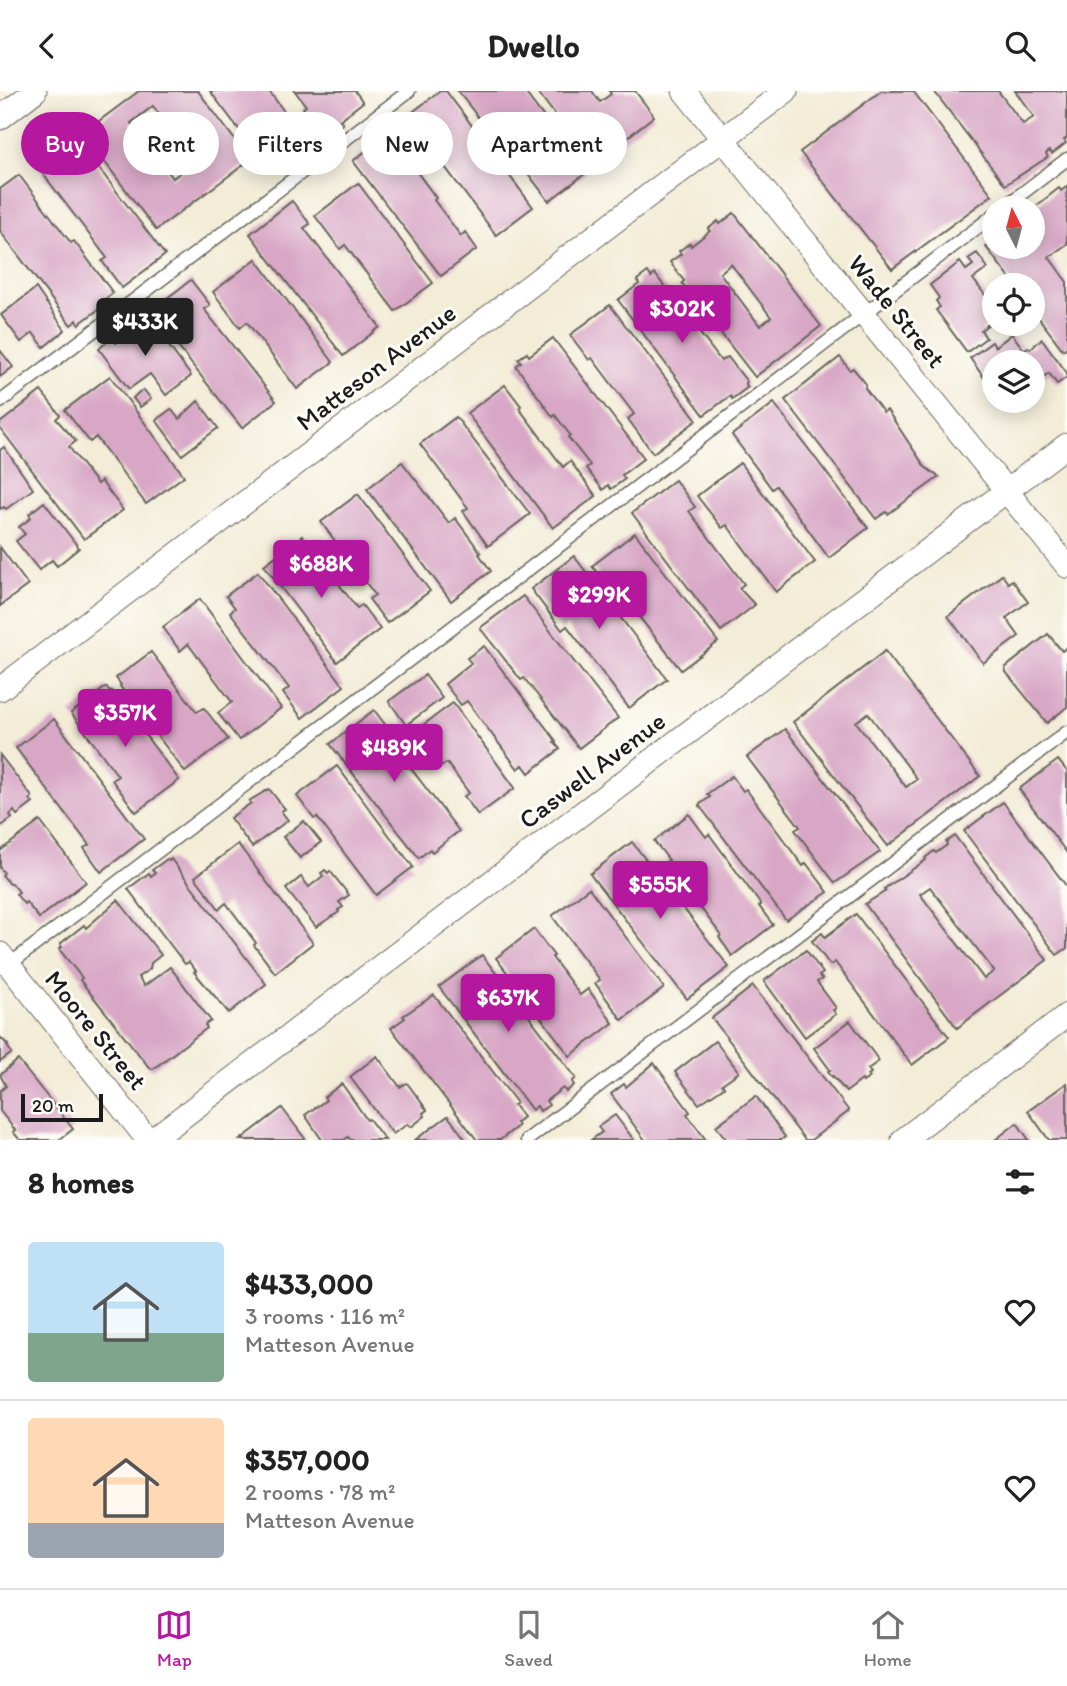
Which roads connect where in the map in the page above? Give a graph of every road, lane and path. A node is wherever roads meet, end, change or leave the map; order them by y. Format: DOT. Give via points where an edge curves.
graph roads {
  1 [pos="35,91"];
  2 [pos="409,91"];
  3 [pos="684,91"];
  4 [pos="786,91"];
  5 [pos="0,118"];
  6 [pos="722,139"];
  7 [pos="1067,159"];
  8 [pos="1019,196"];
  9 [pos="982,224"];
  10 [pos="864,315"];
  11 [pos="0,402"];
  12 [pos="1067,445"];
  13 [pos="1007,490"];
  14 [pos="1067,566"];
  15 [pos="0,689"];
  16 [pos="1067,732"];
  17 [pos="3,964"];
  18 [pos="1067,1015"];
  19 [pos="150,1140"];
  20 [pos="527,1140"];
  21 [pos="903,1140"];
  1 -- 5 [label="street"];
  2 -- 11 [label="lane"];
  3 -- 6 [label="street, Wade Street"];
  4 -- 6 [label="street, Matteson Avenue"];
  6 -- 10 [label="street, Wade Street"];
  6 -- 15 [label="street, Matteson Avenue"];
  7 -- 8 [label="lane"];
  9 -- 10 [label="lane"];
  10 -- 13 [label="street, Wade Street"];
  10 -- 17 [label="lane"];
  12 -- 13 [label="street, Caswell Avenue"];
  13 -- 14 [label="street, Wade Street"];
  13 -- 19 [label="street, Caswell Avenue"];
  16 -- 20 [label="lane"];
  17 -- 19 [label="street, Moore Street"];
  18 -- 21 [label="street"];
}
